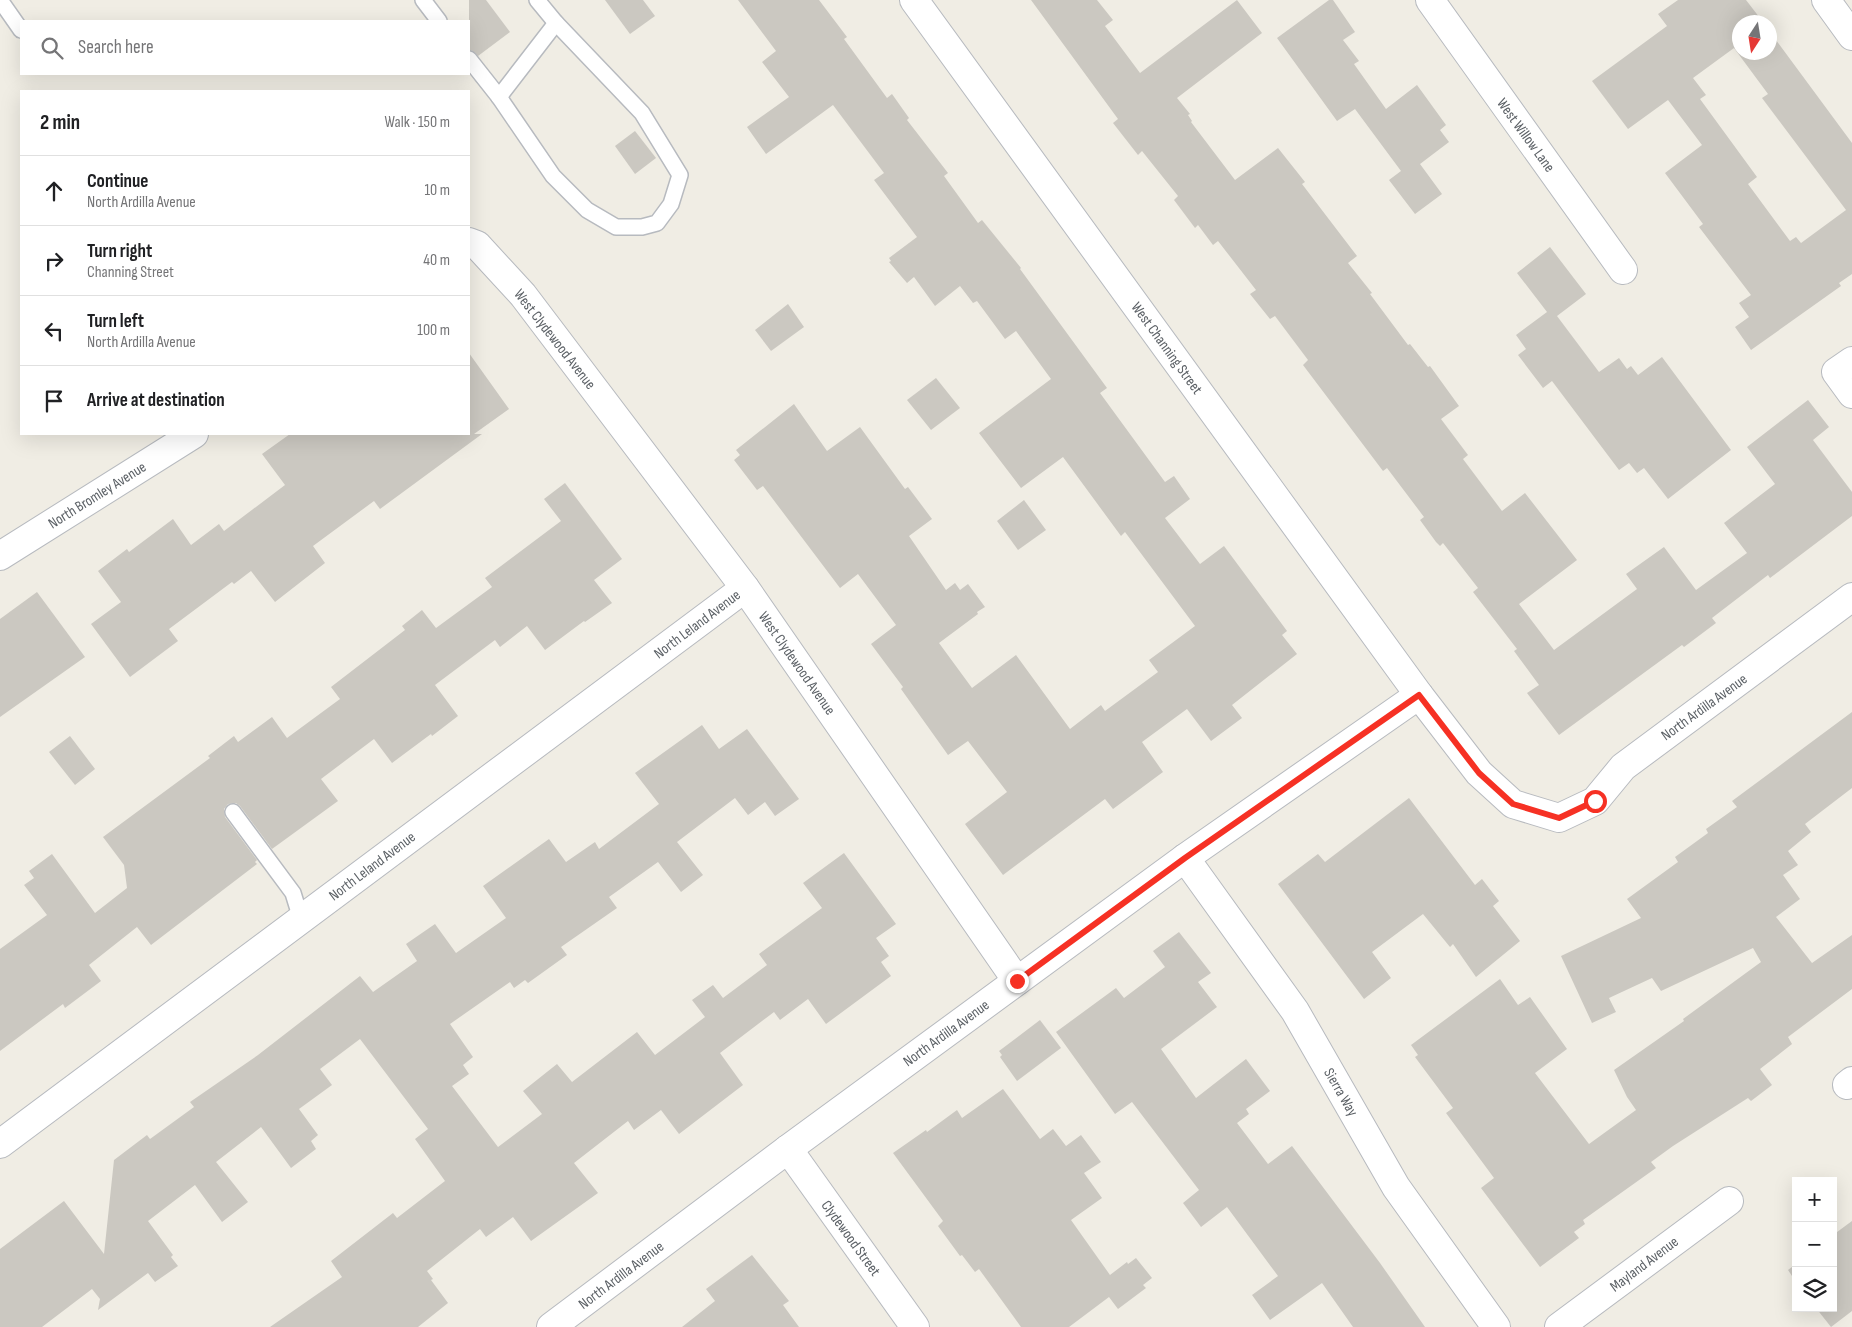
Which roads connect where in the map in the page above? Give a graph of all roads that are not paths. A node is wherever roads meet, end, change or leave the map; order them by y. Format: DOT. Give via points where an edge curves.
graph roads {
  1 [pos="0,0"];
  2 [pos="422,0"];
  3 [pos="537,0"];
  4 [pos="914,0"];
  5 [pos="1430,0"];
  6 [pos="1826,0"];
  7 [pos="438,20"];
  8 [pos="556,23"];
  9 [pos="20,29"];
  10 [pos="1852,36"];
  11 [pos="470,60"];
  12 [pos="499,97"];
  13 [pos="470,242"];
  14 [pos="1623,270"];
  15 [pos="1844,366"];
  16 [pos="1852,394"];
  17 [pos="192,435"];
  18 [pos="0,556"];
  19 [pos="745,588"];
  20 [pos="1852,597"];
  21 [pos="1419,695"];
  22 [pos="233,812"];
  23 [pos="1559,818"];
  24 [pos="1185,858"];
  25 [pos="301,919"];
  26 [pos="1017,981"];
  27 [pos="0,1144"];
  28 [pos="788,1149"];
  29 [pos="1729,1201"];
  30 [pos="551,1327"];
  31 [pos="915,1327"];
  32 [pos="1496,1327"];
  33 [pos="1558,1327"];
  1 -- 9 [label="lane"];
  2 -- 7 [label="lane"];
  3 -- 8 [label="lane"];
  4 -- 21 [label="street, West Channing Street"];
  5 -- 14 [label="street, West Willow Lane"];
  6 -- 10 [label="street"];
  8 -- 12 [label="lane"];
  8 -- 12 [label="lane" via="642,113 680,175 671,204 657,223 642,227 616,227 587,210 553,176"];
  11 -- 12 [label="lane"];
  13 -- 19 [label="street, West Clydewood Avenue" via="477,244 523,295"];
  15 -- 16 [label="street"];
  17 -- 18 [label="street, North Bromley Avenue"];
  19 -- 25 [label="street, North Leland Avenue"];
  19 -- 26 [label="street, West Clydewood Avenue"];
  20 -- 23 [label="street, North Ardilla Avenue" via="1623,767 1595,801"];
  21 -- 23 [label="street, West Channing Street" via="1479,773 1513,804"];
  21 -- 24 [label="street, North Ardilla Avenue"];
  22 -- 25 [label="lane" via="293,893"];
  24 -- 26 [label="street, North Ardilla Avenue"];
  24 -- 32 [label="street, Sierra Way" via="1295,1012 1396,1187"];
  25 -- 27 [label="street, North Leland Avenue"];
  26 -- 28 [label="street, North Ardilla Avenue"];
  28 -- 30 [label="street, North Ardilla Avenue"];
  28 -- 31 [label="street, Clydewood Street"];
  29 -- 33 [label="street, Mayland Avenue"];
}
